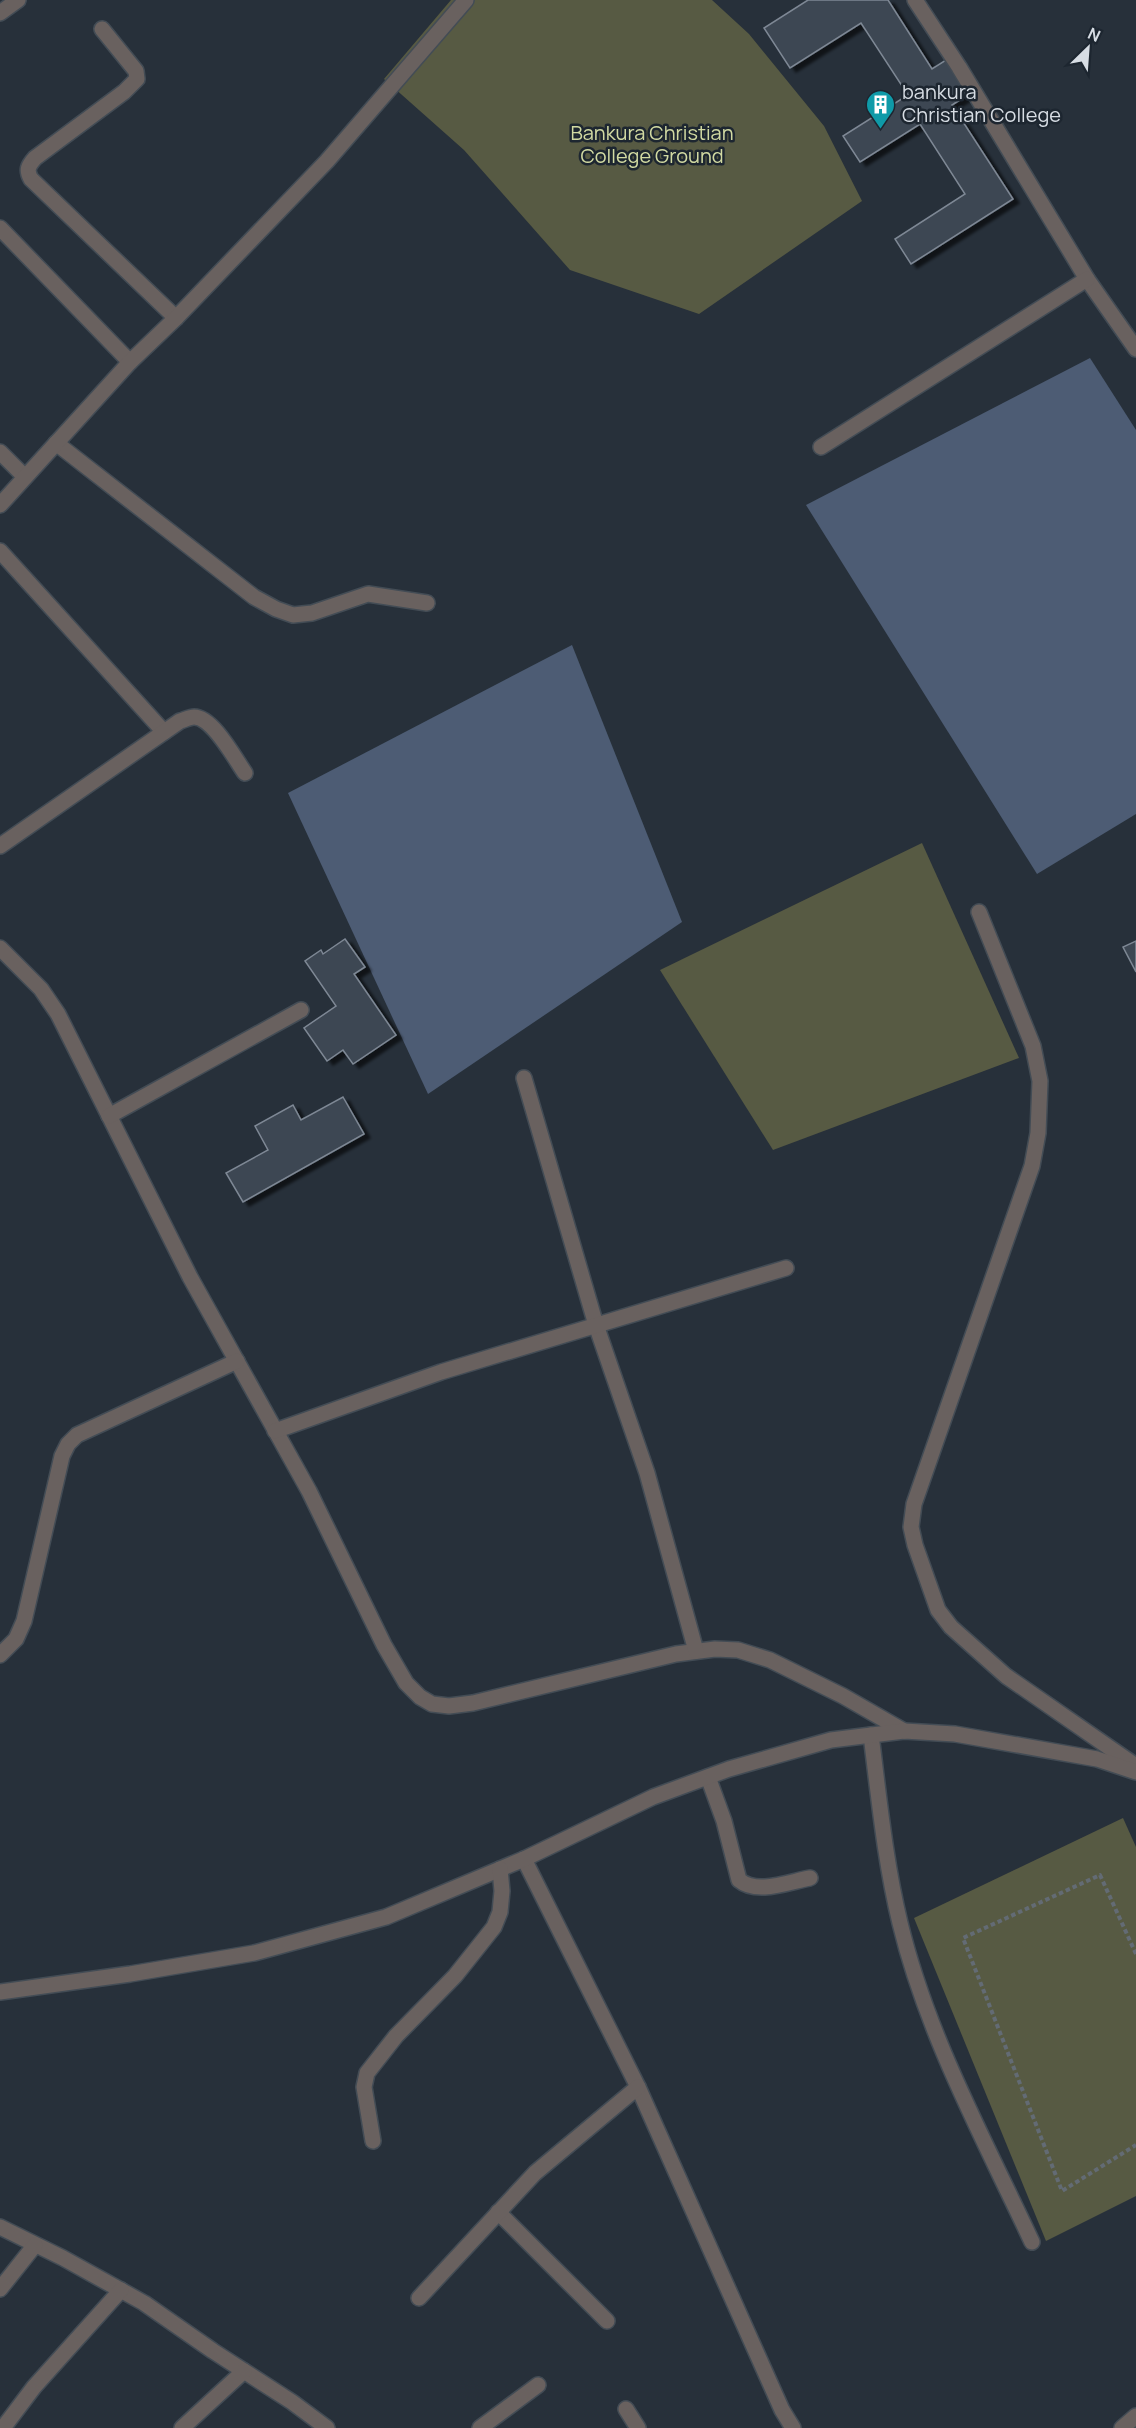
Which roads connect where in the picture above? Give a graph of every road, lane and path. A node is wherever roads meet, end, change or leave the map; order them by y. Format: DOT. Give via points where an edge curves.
graph roads {
  1 [pos="18,0"];
  2 [pos="466,0"];
  3 [pos="915,0"];
  4 [pos="0,13"];
  5 [pos="102,29"];
  6 [pos="0,228"];
  7 [pos="1087,279"];
  8 [pos="176,318"];
  9 [pos="1136,349"];
  10 [pos="130,362"];
  11 [pos="56,443"];
  12 [pos="821,447"];
  13 [pos="0,452"];
  14 [pos="25,477"];
  15 [pos="0,505"];
  16 [pos="0,551"];
  17 [pos="427,603"];
  18 [pos="164,732"];
  19 [pos="245,773"];
  20 [pos="0,846"];
  21 [pos="979,912"];
  22 [pos="0,948"];
  23 [pos="301,1010"];
  24 [pos="524,1078"];
  25 [pos="109,1116"];
  26 [pos="786,1268"];
  27 [pos="596,1325"];
  28 [pos="237,1361"];
  29 [pos="275,1431"];
  30 [pos="696,1651"];
  31 [pos="0,1655"];
  32 [pos="904,1731"];
  33 [pos="871,1735"];
  34 [pos="1136,1766"];
  35 [pos="1136,1772"];
  36 [pos="708,1777"];
  37 [pos="524,1858"];
  38 [pos="500,1869"];
  39 [pos="810,1878"];
  40 [pos="1136,1954"];
  41 [pos="0,1992"];
  42 [pos="638,2087"];
  43 [pos="373,2141"];
  44 [pos="1136,2145"];
  45 [pos="498,2212"];
  46 [pos="0,2227"];
  47 [pos="1032,2242"];
  48 [pos="35,2245"];
  49 [pos="0,2289"];
  50 [pos="121,2290"];
  51 [pos="419,2298"];
  52 [pos="607,2321"];
  53 [pos="244,2371"];
  54 [pos="538,2385"];
  55 [pos="626,2409"];
  56 [pos="1136,2416"];
  57 [pos="3,2428"];
  58 [pos="182,2428"];
  59 [pos="327,2428"];
  60 [pos="480,2428"];
  61 [pos="638,2428"];
  62 [pos="793,2428"];
  63 [pos="1122,2428"];
  1 -- 4 [label="street"];
  2 -- 8 [label="street" via="327,161"];
  3 -- 7 [label="street"];
  5 -- 8 [label="street" via="136,71 137,79 35,158 27,173"];
  6 -- 10 [label="street"];
  7 -- 9 [label="street"];
  7 -- 12 [label="street"];
  8 -- 10 [label="street"];
  10 -- 11 [label="street"];
  11 -- 14 [label="street"];
  11 -- 17 [label="street" via="254,597 276,609 293,615 312,613 368,594"];
  13 -- 14 [label="street"];
  14 -- 15 [label="street"];
  16 -- 18 [label="street"];
  18 -- 19 [label="street" via="180,721 195,717 204,720"];
  18 -- 20 [label="street"];
  21 -- 34 [label="street" via="1033,1046 1040,1081 1038,1133 1032,1166 914,1504 911,1527 938,1610 951,1627 1006,1676"];
  22 -- 25 [label="street" via="41,989 58,1014"];
  23 -- 25 [label="street"];
  24 -- 27 [label="street"];
  25 -- 28 [label="street"];
  26 -- 27 [label="street"];
  27 -- 29 [label="street" via="441,1372"];
  27 -- 30 [label="street" via="647,1473"];
  28 -- 29 [label="street"];
  28 -- 31 [label="street" via="77,1435 68,1444 62,1455 24,1621 16,1639"];
  29 -- 30 [label="street" via="309,1491 384,1645 406,1683 432,1704 472,1703"];
  30 -- 32 [label="street" via="738,1650 770,1660"];
  32 -- 33 [label="street"];
  32 -- 35 [label="street" via="955,1734 1098,1759"];
  33 -- 36 [label="street" via="831,1740"];
  33 -- 47 [label="street" via="886,1854 913,1967 947,2060"];
  36 -- 37 [label="street" via="652,1797"];
  36 -- 39 [label="street" via="739,1880 756,1888"];
  37 -- 38 [label="street"];
  37 -- 42 [label="street"];
  38 -- 41 [label="street" via="386,1917 254,1953"];
  38 -- 43 [label="street" via="500,1912 494,1927 367,2073 365,2102"];
  40 -- 44 [label="path" via="1100,1875 963,1938 1062,2191"];
  42 -- 45 [label="street" via="535,2173"];
  42 -- 62 [label="street"];
  45 -- 51 [label="street"];
  45 -- 52 [label="street"];
  46 -- 48 [label="street"];
  48 -- 49 [label="street"];
  48 -- 50 [label="street"];
  50 -- 53 [label="street"];
  50 -- 57 [label="street" via="34,2387"];
  53 -- 58 [label="street"];
  53 -- 59 [label="street"];
  54 -- 60 [label="street"];
  55 -- 61 [label="street"];
  56 -- 63 [label="street"];
}
